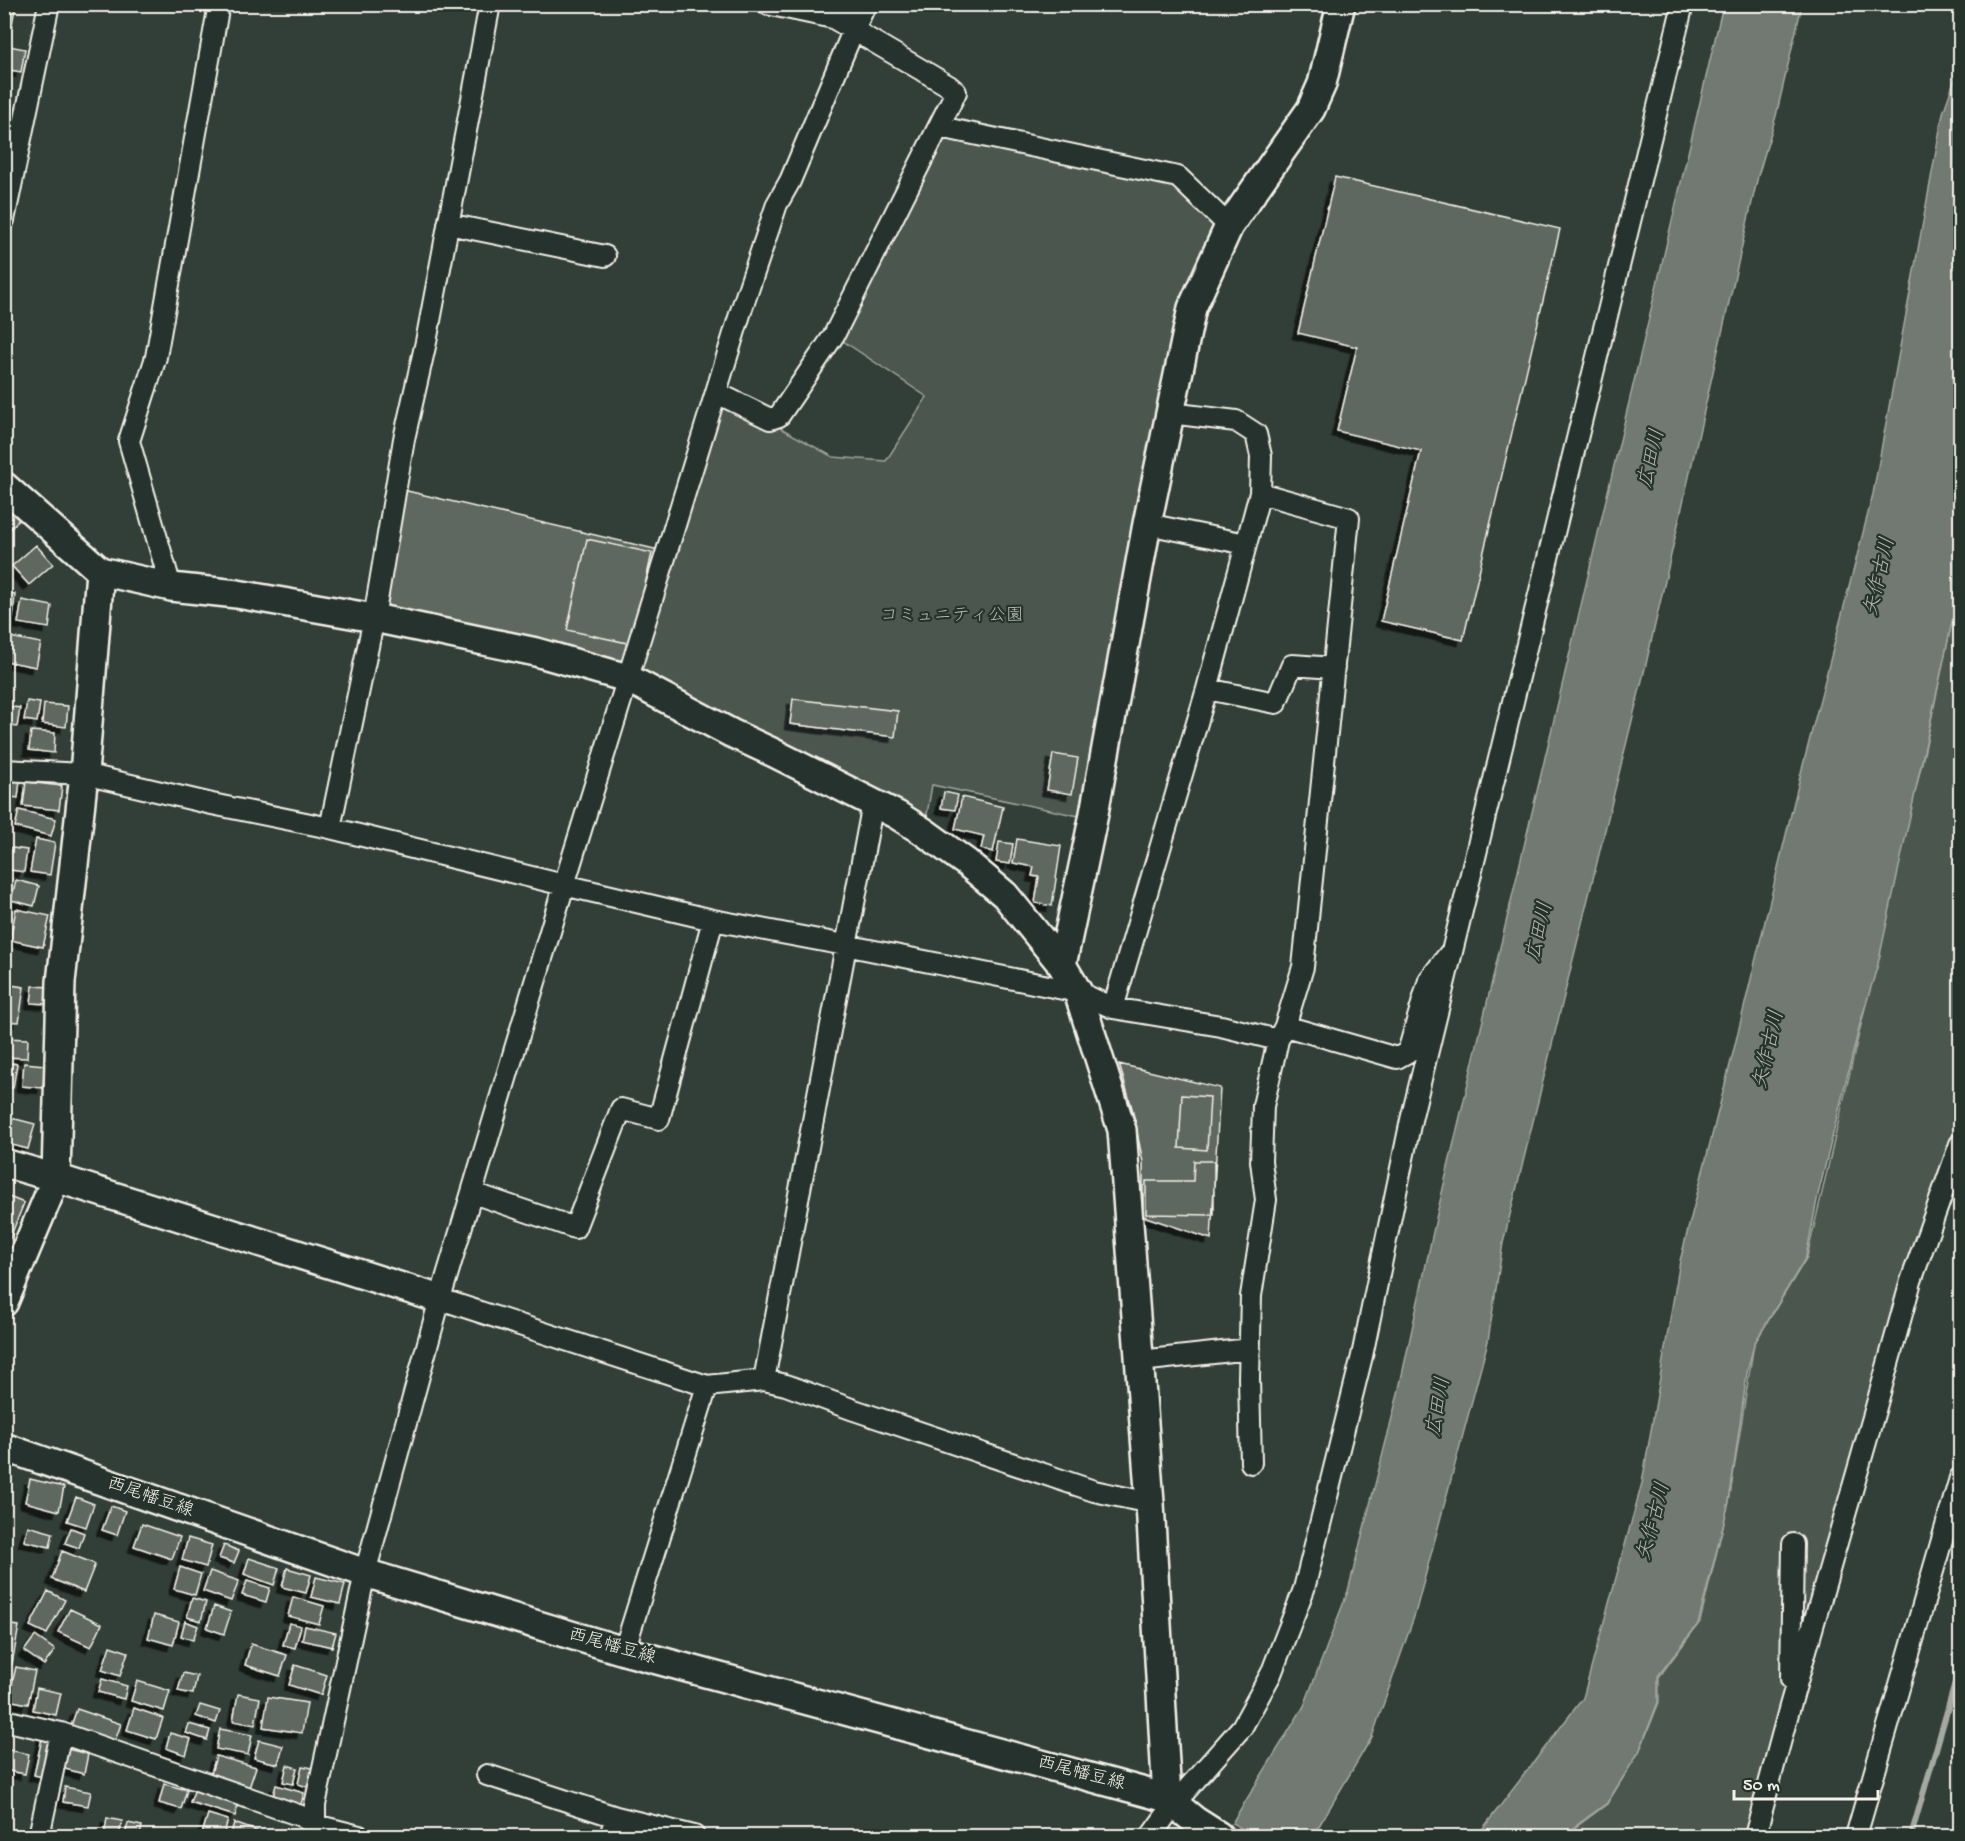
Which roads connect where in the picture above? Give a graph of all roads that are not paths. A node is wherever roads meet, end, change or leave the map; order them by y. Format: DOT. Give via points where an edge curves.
graph roads {
  1 [pos="49,4"];
  2 [pos="219,4"];
  3 [pos="490,4"];
  4 [pos="767,4"];
  5 [pos="846,4"];
  6 [pos="867,4"];
  7 [pos="1341,4"];
  8 [pos="1683,4"];
  9 [pos="854,31"];
  10 [pos="940,127"];
  11 [pos="4,220"];
  12 [pos="448,224"];
  13 [pos="1229,226"];
  14 [pos="605,256"];
  15 [pos="717,393"];
  16 [pos="1170,413"];
  17 [pos="4,486"];
  18 [pos="1260,493"];
  19 [pos="1147,524"];
  20 [pos="1246,544"];
  21 [pos="100,571"];
  22 [pos="171,587"];
  23 [pos="374,618"];
  24 [pos="1334,668"];
  25 [pos="627,678"];
  26 [pos="1207,689"];
  27 [pos="4,770"];
  28 [pos="84,774"];
  29 [pos="873,803"];
  30 [pos="330,828"];
  31 [pos="564,885"];
  32 [pos="714,920"];
  33 [pos="845,945"];
  34 [pos="1454,947"];
  35 [pos="1062,965"];
  36 [pos="1078,992"];
  37 [pos="1113,1008"];
  38 [pos="1281,1033"];
  39 [pos="1960,1144"];
  40 [pos="4,1163"];
  41 [pos="56,1178"];
  42 [pos="473,1193"];
  43 [pos="440,1299"];
  44 [pos="4,1302"];
  45 [pos="1250,1349"];
  46 [pos="1140,1361"];
  47 [pos="764,1380"];
  48 [pos="707,1386"];
  49 [pos="4,1447"];
  50 [pos="1251,1463"];
  51 [pos="1960,1478"];
  52 [pos="1150,1503"];
  53 [pos="1793,1544"];
  54 [pos="365,1573"];
  55 [pos="624,1651"];
  56 [pos="1790,1706"];
  57 [pos="4,1720"];
  58 [pos="61,1732"];
  59 [pos="487,1775"];
  60 [pos="1178,1807"];
  61 [pos="616,1817"];
  62 [pos="314,1831"];
  63 [pos="39,1836"];
  64 [pos="359,1836"];
  65 [pos="610,1836"];
  66 [pos="694,1836"];
  67 [pos="1151,1836"];
  68 [pos="1219,1836"];
  69 [pos="1755,1836"];
  70 [pos="1856,1836"];
  1 -- 11 [label="street"];
  2 -- 22 [label="street" via="156,357 129,441"];
  3 -- 12 [label="street"];
  4 -- 9 [label="street" via="833,18"];
  5 -- 9 [label="street"];
  6 -- 9 [label="street"];
  7 -- 13 [label="street" via="1322,84 1311,109"];
  8 -- 34 [label="street"];
  9 -- 10 [label="street" via="956,92"];
  9 -- 15 [label="street" via="777,204"];
  10 -- 13 [label="street" via="1178,177"];
  10 -- 15 [label="street" via="834,334 779,416 770,419"];
  12 -- 14 [label="street"];
  12 -- 23 [label="street" via="404,439"];
  13 -- 16 [label="street" via="1192,308"];
  15 -- 25 [label="street"];
  16 -- 18 [label="street" via="1236,421 1256,434 1261,456"];
  16 -- 19 [label="street"];
  17 -- 21 [label="street"];
  18 -- 20 [label="street"];
  18 -- 24 [label="street" via="1349,518"];
  19 -- 20 [label="street"];
  19 -- 35 [label="street"];
  20 -- 26 [label="street"];
  21 -- 22 [label="street"];
  21 -- 28 [label="street"];
  22 -- 23 [label="street" via="237,594"];
  23 -- 25 [label="street" via="536,652"];
  23 -- 30 [label="street"];
  24 -- 26 [label="street" via="1292,665 1276,703"];
  24 -- 38 [label="street" via="1303,967"];
  25 -- 29 [label="street"];
  25 -- 31 [label="street"];
  26 -- 37 [label="street"];
  27 -- 28 [label="street"];
  28 -- 30 [label="street"];
  28 -- 41 [label="street" via="61,982"];
  29 -- 33 [label="street"];
  29 -- 35 [label="street" via="924,832 997,888"];
  30 -- 31 [label="street"];
  31 -- 32 [label="street"];
  31 -- 42 [label="street"];
  32 -- 33 [label="street"];
  32 -- 42 [label="street" via="659,1119 621,1109 575,1228"];
  33 -- 36 [label="street"];
  33 -- 47 [label="street"];
  34 -- 38 [label="street" via="1429,980 1408,1052 1397,1058"];
  34 -- 60 [label="street" via="1412,1120 1362,1356 1304,1589 1271,1674 1242,1727"];
  35 -- 36 [label="street"];
  36 -- 37 [label="street"];
  36 -- 46 [label="street" via="1122,1130"];
  37 -- 38 [label="street"];
  38 -- 45 [label="street" via="1263,1106 1261,1161 1266,1200 1251,1296"];
  39 -- 56 [label="street" via="1911,1281"];
  40 -- 41 [label="street"];
  41 -- 43 [label="street"];
  41 -- 44 [label="street"];
  42 -- 43 [label="street"];
  43 -- 48 [label="street"];
  43 -- 54 [label="street"];
  45 -- 46 [label="street"];
  45 -- 50 [label="street"];
  46 -- 52 [label="street"];
  47 -- 48 [label="street"];
  47 -- 52 [label="street" via="786,1384 1094,1491"];
  48 -- 55 [label="street"];
  49 -- 54 [label="street, 西尾幡豆線"];
  51 -- 70 [label="street"];
  52 -- 60 [label="street"];
  53 -- 56 [label="street"];
  54 -- 55 [label="street, 西尾幡豆線"];
  54 -- 62 [label="street" via="315,1805"];
  55 -- 60 [label="street, 西尾幡豆線"];
  56 -- 69 [label="street"];
  57 -- 58 [label="street"];
  58 -- 62 [label="street" via="301,1816"];
  58 -- 63 [label="street"];
  59 -- 61 [label="street"];
  60 -- 67 [label="street"];
  60 -- 68 [label="street, 西尾幡豆線"];
  61 -- 65 [label="street"];
  61 -- 66 [label="street"];
  62 -- 64 [label="street"];
}
